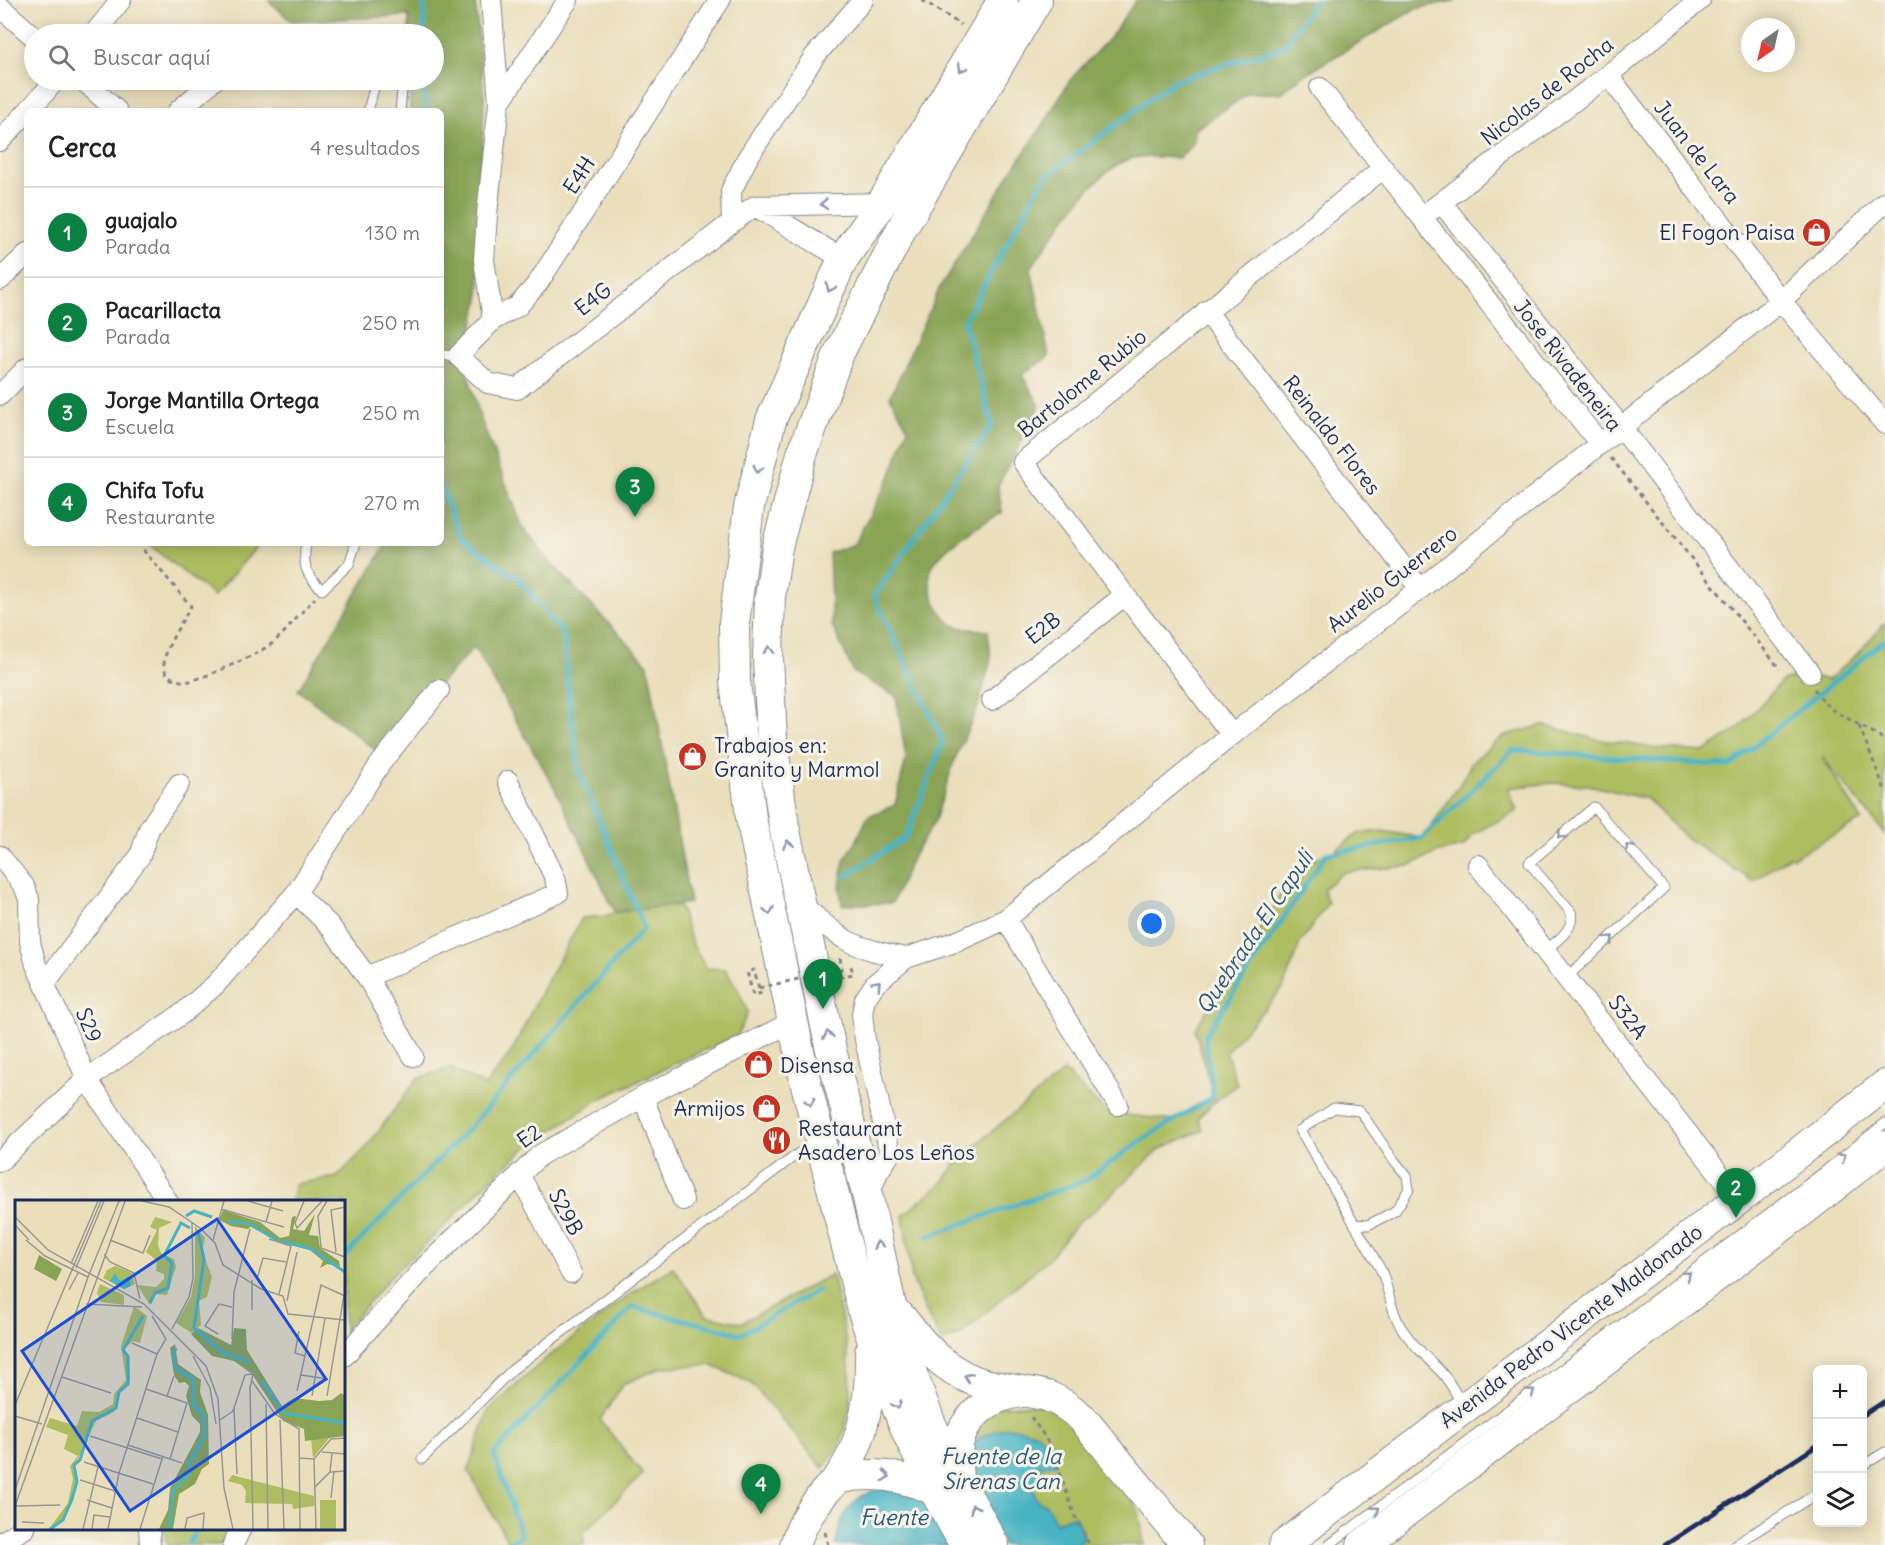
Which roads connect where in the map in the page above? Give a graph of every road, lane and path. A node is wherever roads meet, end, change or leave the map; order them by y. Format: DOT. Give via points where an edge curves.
graph roads {
  1 [pos="122,0"];
  2 [pos="491,0"];
  3 [pos="568,0"];
  4 [pos="720,0"];
  5 [pos="863,0"];
  6 [pos="922,0"];
  7 [pos="1002,0"];
  8 [pos="1037,0"];
  9 [pos="1700,0"];
  10 [pos="0,7"];
  11 [pos="102,24"];
  12 [pos="24,28"];
  13 [pos="980,37"];
  14 [pos="1006,53"];
  15 [pos="1608,75"];
  16 [pos="1320,88"];
  17 [pos="47,90"];
  18 [pos="94,90"];
  19 [pos="202,90"];
  20 [pos="373,90"];
  21 [pos="402,90"];
  22 [pos="499,103"];
  23 [pos="30,108"];
  24 [pos="114,108"];
  25 [pos="181,108"];
  26 [pos="369,108"];
  27 [pos="400,108"];
  28 [pos="24,114"];
  29 [pos="0,141"];
  30 [pos="1383,169"];
  31 [pos="1441,202"];
  32 [pos="1885,202"];
  33 [pos="882,203"];
  34 [pos="756,206"];
  35 [pos="1421,217"];
  36 [pos="732,222"];
  37 [pos="24,257"];
  38 [pos="843,259"];
  39 [pos="0,280"];
  40 [pos="1781,301"];
  41 [pos="1206,311"];
  42 [pos="493,320"];
  43 [pos="449,356"];
  44 [pos="24,371"];
  45 [pos="0,395"];
  46 [pos="1885,424"];
  47 [pos="1621,427"];
  48 [pos="1599,444"];
  49 [pos="140,546"];
  50 [pos="306,546"];
  51 [pos="355,546"];
  52 [pos="1420,589"];
  53 [pos="322,590"];
  54 [pos="1125,595"];
  55 [pos="1780,669"];
  56 [pos="1812,681"];
  57 [pos="439,690"];
  58 [pos="992,700"];
  59 [pos="1858,725"];
  60 [pos="1232,735"];
  61 [pos="1885,742"];
  62 [pos="508,781"];
  63 [pos="179,784"];
  64 [pos="1885,790"];
  65 [pos="0,856"];
  66 [pos="1478,865"];
  67 [pos="296,894"];
  68 [pos="800,903"];
  69 [pos="1006,919"];
  70 [pos="1545,951"];
  71 [pos="906,958"];
  72 [pos="842,969"];
  73 [pos="368,977"];
  74 [pos="1566,978"];
  75 [pos="45,983"];
  76 [pos="753,995"];
  77 [pos="792,1022"];
  78 [pos="413,1056"];
  79 [pos="87,1079"];
  80 [pos="1885,1085"];
  81 [pos="643,1097"];
  82 [pos="1118,1105"];
  83 [pos="1885,1123"];
  84 [pos="819,1138"];
  85 [pos="1885,1146"];
  86 [pos="0,1161"];
  87 [pos="519,1174"];
  88 [pos="868,1198"];
  89 [pos="1739,1199"];
  90 [pos="167,1200"];
  91 [pos="683,1200"];
  92 [pos="1354,1224"];
  93 [pos="571,1273"];
  94 [pos="877,1306"];
  95 [pos="345,1355"];
  96 [pos="1020,1393"];
  97 [pos="1464,1408"];
  98 [pos="1885,1452"];
  99 [pos="422,1459"];
  100 [pos="1867,1463"];
  101 [pos="837,1479"];
  102 [pos="946,1484"];
  103 [pos="1813,1496"];
  104 [pos="1156,1506"];
  105 [pos="22,1530"];
  106 [pos="149,1530"];
  107 [pos="240,1530"];
  108 [pos="1320,1531"];
  109 [pos="0,1543"];
  110 [pos="983,1543"];
  111 [pos="150,1545"];
  112 [pos="233,1545"];
  113 [pos="795,1545"];
  114 [pos="1090,1545"];
  115 [pos="1158,1545"];
  116 [pos="1177,1545"];
  117 [pos="1187,1545"];
  118 [pos="1284,1545"];
  119 [pos="1301,1545"];
  120 [pos="1329,1545"];
  121 [pos="1362,1545"];
  122 [pos="1734,1545"];
  1 -- 11 [label="street"];
  2 -- 22 [label="street"];
  3 -- 22 [label="street"];
  4 -- 42 [label="street, E4H" via="538,283 518,306"];
  5 -- 36 [label="street" via="814,57 748,157 731,191"];
  6 -- 13 [label="path"];
  7 -- 13 [label="main road"];
  8 -- 14 [label="main road"];
  9 -- 15 [label="street, Nicolas de Rocha"];
  10 -- 12 [label="street"];
  13 -- 14 [label="main road"];
  13 -- 33 [label="main road, one-way"];
  68 -- 14 [label="main road, one-way" via="772,740 769,648 777,547 802,454 839,353 901,230"];
  15 -- 31 [label="street, Nicolas de Rocha"];
  15 -- 40 [label="street, Juan de Lara"];
  16 -- 30 [label="street, Jose Rivadeneira"];
  17 -- 23 [label="street"];
  18 -- 24 [label="street"];
  19 -- 25 [label="street"];
  20 -- 26 [label="lane"];
  21 -- 27 [label="lane"];
  22 -- 42 [label="street" via="484,260"];
  28 -- 29 [label="street"];
  30 -- 35 [label="street, Jose Rivadeneira"];
  30 -- 41 [label="street, Bartolome Rubio"];
  31 -- 35 [label="street, Nicolas de Rocha"];
  31 -- 47 [label="street"];
  32 -- 40 [label="street, Aurelio Guerrero"];
  33 -- 34 [label="street, one-way"];
  33 -- 38 [label="main road"];
  34 -- 36 [label="street, E4G"];
  34 -- 38 [label="street"];
  35 -- 48 [label="street, Jose Rivadeneira"];
  36 -- 43 [label="street, E4G" via="517,389 488,383"];
  37 -- 39 [label="street"];
  38 -- 77 [label="main road, one-way" via="771,420 748,507 734,623 735,681 751,818"];
  40 -- 46 [label="street, Juan de Lara"];
  40 -- 47 [label="street, Aurelio Guerrero"];
  41 -- 52 [label="street, Reinaldo Flores"];
  41 -- 54 [label="street, Bartolome Rubio" via="1023,462"];
  42 -- 43 [label="street, E4H"];
  44 -- 45 [label="street"];
  47 -- 48 [label="street, Aurelio Guerrero"];
  47 -- 56 [label="street"];
  48 -- 52 [label="street, Aurelio Guerrero"];
  48 -- 55 [label="path, Jose Rivadeneira"];
  49 -- 53 [label="path" via="191,606 165,654 163,667 176,681 190,681 271,644"];
  50 -- 53 [label="lane" via="308,576"];
  51 -- 53 [label="lane" via="349,564"];
  52 -- 60 [label="street, Aurelio Guerrero"];
  54 -- 58 [label="street, E2B"];
  54 -- 60 [label="street, Bartolome Rubio"];
  56 -- 59 [label="path" via="1829,708"];
  57 -- 67 [label="street" via="380,764"];
  59 -- 61 [label="path"];
  59 -- 64 [label="path"];
  60 -- 69 [label="street, Aurelio Guerrero"];
  62 -- 73 [label="street" via="555,878 558,893"];
  63 -- 75 [label="street" via="149,829 140,856"];
  65 -- 75 [label="street, S29" via="24,886 29,899 30,942"];
  66 -- 70 [label="street, S32A"];
  67 -- 73 [label="street" via="330,926"];
  67 -- 79 [label="street" via="200,999"];
  68 -- 71 [label="street" via="847,940"];
  88 -- 68 [label="main road, one-way" via="833,1060"];
  69 -- 71 [label="street, Aurelio Guerrero" via="958,941"];
  69 -- 82 [label="street"];
  70 -- 74 [label="street, S32A"];
  74 -- 70 [label="lane, one-way" via="1664,888 1594,807 1529,863 1571,912 1573,920 1569,929"];
  88 -- 71 [label="street, Aurelio Guerrero, one-way" via="890,1154 862,1014 865,999 875,984"];
  72 -- 76 [label="path, bridge" via="759,988 754,970 747,972"];
  73 -- 78 [label="street"];
  74 -- 89 [label="street, S32A"];
  75 -- 79 [label="street, S29"];
  77 -- 81 [label="street, E2"];
  77 -- 84 [label="main road, one-way"];
  79 -- 86 [label="street"];
  79 -- 90 [label="street, S29"];
  80 -- 89 [label="main road, Avenida Pedro Vicente Maldonado"];
  81 -- 87 [label="street, E2" via="540,1155"];
  81 -- 91 [label="street"];
  120 -- 83 [label="lane, one-way"];
  84 -- 94 [label="main road"];
  84 -- 99 [label="lane" via="512,1370"];
  85 -- 121 [label="main road"];
  87 -- 93 [label="street, S29B"];
  87 -- 95 [label="street, E2" via="425,1267"];
  94 -- 88 [label="main road, one-way"];
  89 -- 97 [label="main road, Avenida Pedro Vicente Maldonado"];
  92 -- 92 [label="lane" via="1368,1225 1395,1211 1409,1189 1407,1176 1360,1111 1334,1108 1300,1130"];
  92 -- 97 [label="lane" via="1381,1270 1401,1328 1443,1375"];
  96 -- 94 [label="main road, one-way" via="976,1382 950,1369"];
  94 -- 101 [label="main road" via="865,1415"];
  94 -- 102 [label="main road" via="908,1363 930,1422"];
  96 -- 102 [label="main road" via="990,1402 967,1423"];
  96 -- 104 [label="main road" via="1047,1396 1082,1418"];
  96 -- 114 [label="path" via="1046,1440"];
  97 -- 118 [label="main road, Avenida Pedro Vicente Maldonado"];
  98 -- 100 [label="lane"];
  101 -- 102 [label="main road, one-way" via="867,1474"];
  101 -- 113 [label="main road" via="817,1502"];
  102 -- 110 [label="main road"];
  103 -- 122 [label="lane"];
  104 -- 115 [label="main road"];
  104 -- 116 [label="lane"];
  104 -- 117 [label="main road"];
  105 -- 109 [label="street"];
  106 -- 111 [label="street"];
  107 -- 112 [label="street"];
  108 -- 119 [label="lane"];
}
